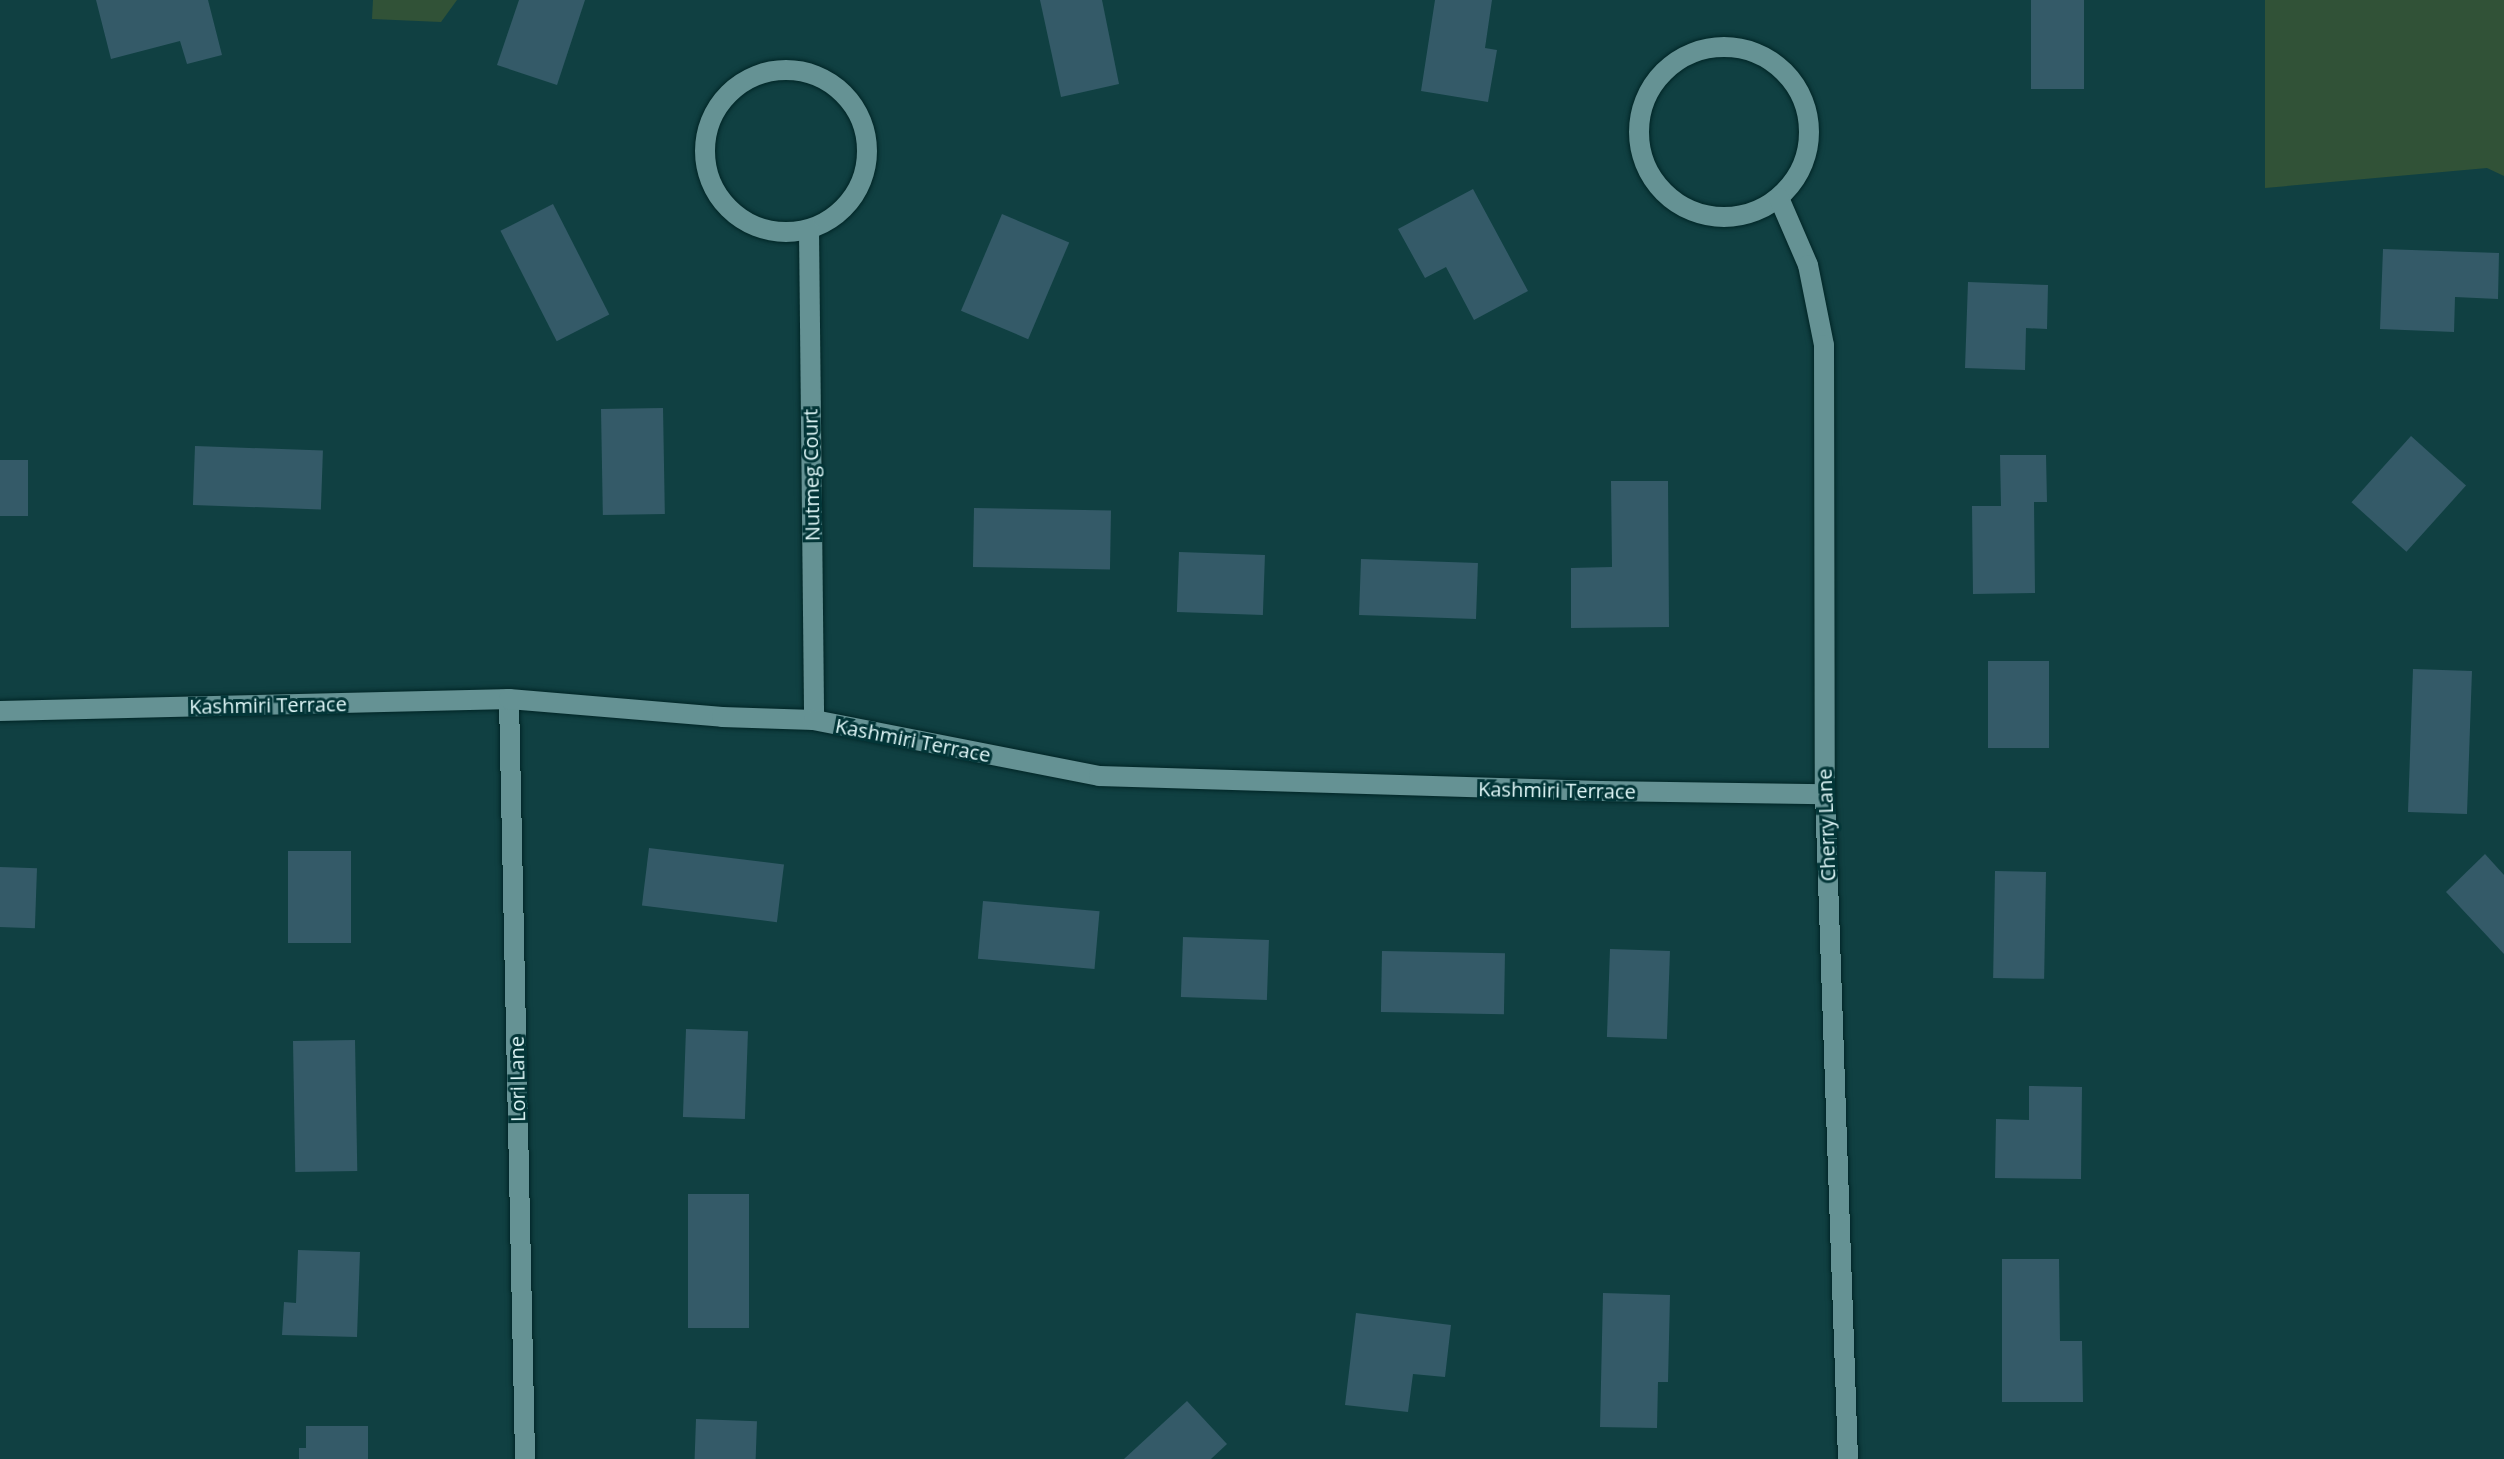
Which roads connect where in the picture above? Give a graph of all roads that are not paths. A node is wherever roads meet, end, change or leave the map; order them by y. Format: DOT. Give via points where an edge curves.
graph roads {
  1 [pos="1779,198"];
  2 [pos="809,230"];
  3 [pos="509,699"];
  4 [pos="0,711"];
  5 [pos="814,720"];
  6 [pos="1825,794"];
  7 [pos="525,1459"];
  8 [pos="1848,1459"];
  1 -- 1 [label="street" via="1798,177 1809,135 1805,103 1784,70 1747,49 1711,46 1687,54 1661,73 1648,92 1638,131 1644,166 1665,195 1705,216 1743,216"];
  1 -- 6 [label="street, Cherry Lane" via="1808,265 1824,345"];
  2 -- 2 [label="street" via="784,233 736,216 708,175 704,150 714,114 737,85 760,73 785,68 811,72 834,84 864,126 868,152 851,200"];
  2 -- 5 [label="street, Nutmeg Court"];
  3 -- 4 [label="street, Kashmiri Terrace"];
  3 -- 5 [label="street, Kashmiri Terrace"];
  3 -- 7 [label="street, Lori Lane"];
  5 -- 6 [label="street, Kashmiri Terrace" via="1099,776"];
  6 -- 8 [label="street, Cherry Lane"];
}
